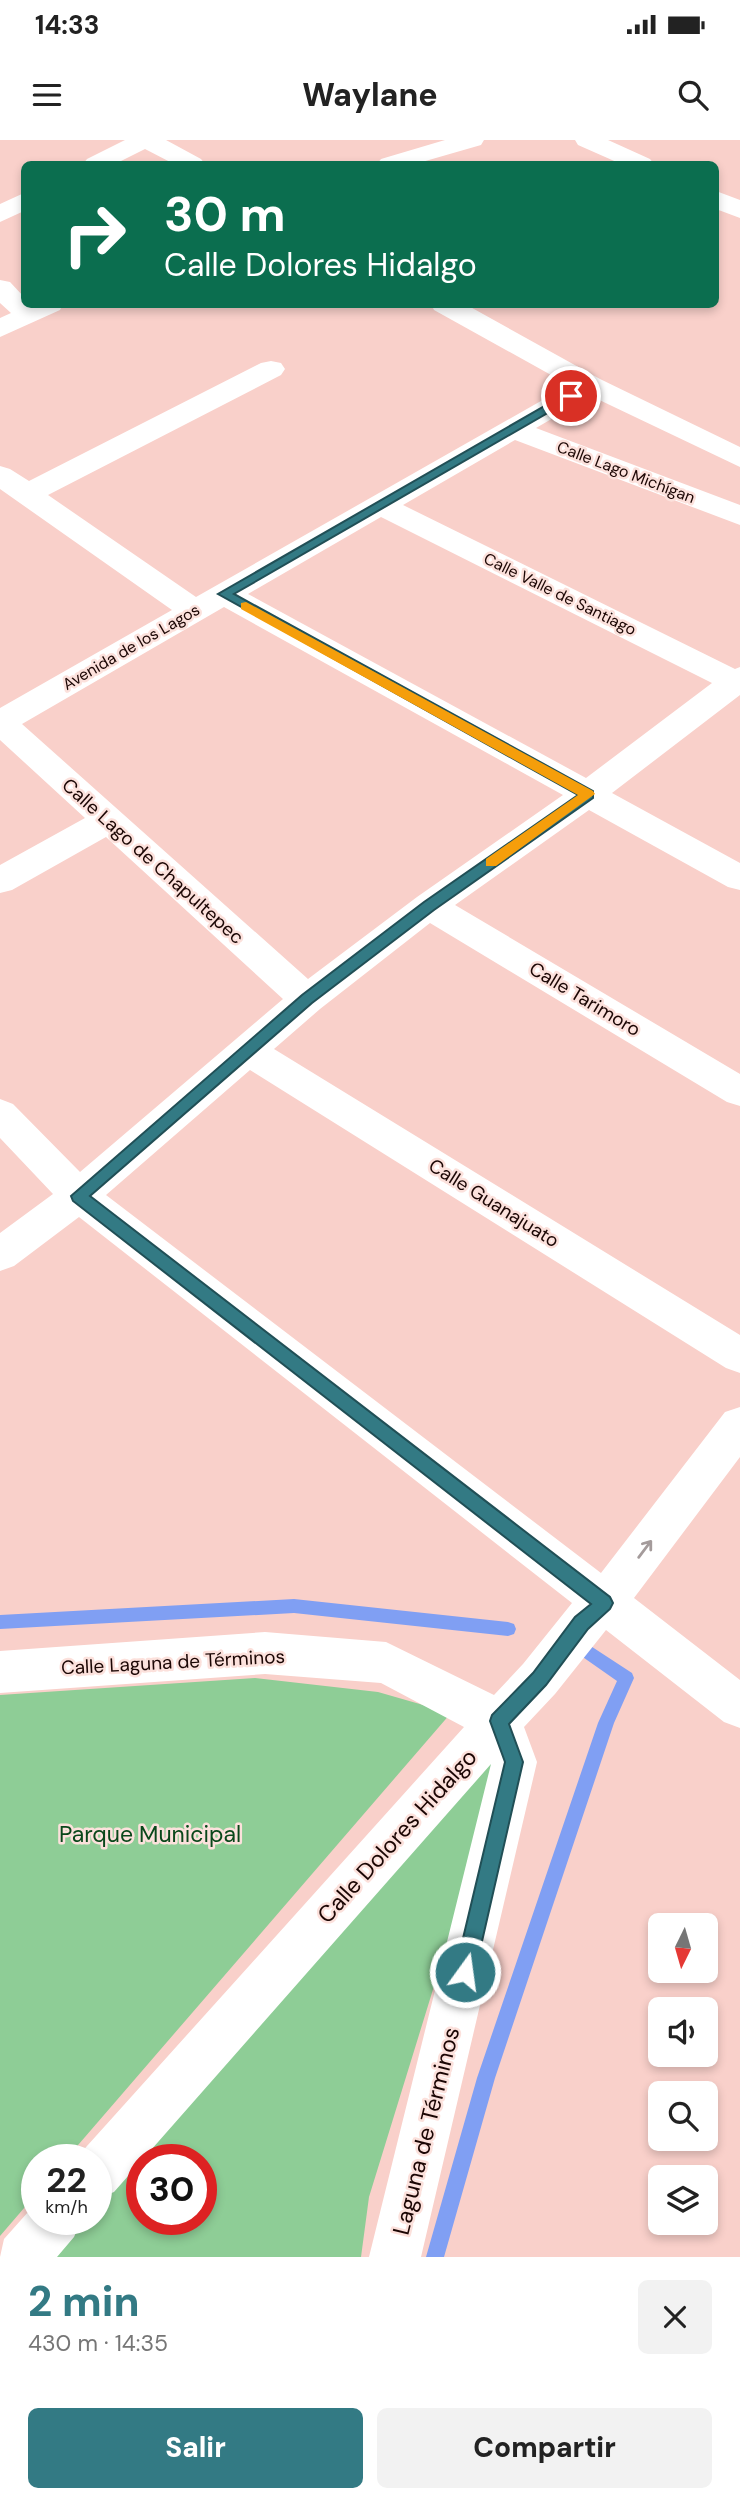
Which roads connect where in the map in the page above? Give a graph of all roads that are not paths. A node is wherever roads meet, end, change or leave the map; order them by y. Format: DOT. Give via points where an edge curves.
graph roads {
  1 [pos="145,140"];
  2 [pos="472,140"];
  3 [pos="587,140"];
  4 [pos="102,161"];
  5 [pos="186,161"];
  6 [pos="400,161"];
  7 [pos="634,161"];
  8 [pos="740,192"];
  9 [pos="719,197"];
  10 [pos="719,199"];
  11 [pos="21,203"];
  12 [pos="740,209"];
  13 [pos="0,214"];
  14 [pos="0,288"];
  15 [pos="21,300"];
  16 [pos="451,308"];
  17 [pos="39,310"];
  18 [pos="0,330"];
  19 [pos="271,369"];
  20 [pos="590,384"];
  21 [pos="513,429"];
  22 [pos="740,458"];
  23 [pos="0,475"];
  24 [pos="27,494"];
  25 [pos="380,505"];
  26 [pos="740,516"];
  27 [pos="224,594"];
  28 [pos="195,611"];
  29 [pos="738,681"];
  30 [pos="0,722"];
  31 [pos="588,794"];
  32 [pos="109,820"];
  33 [pos="740,878"];
  34 [pos="0,881"];
  35 [pos="429,906"];
  36 [pos="307,999"];
  37 [pos="247,1049"];
  38 [pos="740,1092"];
  39 [pos="0,1114"];
  40 [pos="79,1196"];
  41 [pos="0,1255"];
  42 [pos="740,1356"];
  43 [pos="740,1425"];
  44 [pos="604,1603"];
  45 [pos="0,1671"];
  46 [pos="740,1707"];
  47 [pos="499,1721"];
  48 [pos="112,2156"];
  49 [pos="42,2235"];
  50 [pos="22,2257"];
  51 [pos="395,2257"];
  1 -- 4 [label="street"];
  1 -- 5 [label="street"];
  2 -- 6 [label="street"];
  3 -- 7 [label="street"];
  8 -- 9 [label="street"];
  10 -- 12 [label="street"];
  11 -- 13 [label="street"];
  14 -- 15 [label="street"];
  16 -- 20 [label="street"];
  17 -- 18 [label="street"];
  19 -- 24 [label="street"];
  20 -- 21 [label="street, Avenida de los Lagos"];
  20 -- 22 [label="street"];
  21 -- 25 [label="street, Avenida de los Lagos"];
  21 -- 26 [label="street, Calle Lago Michígan"];
  23 -- 24 [label="street"];
  24 -- 28 [label="street"];
  25 -- 27 [label="street, Avenida de los Lagos"];
  25 -- 29 [label="street, Calle Valle de Santiago"];
  27 -- 28 [label="street, Avenida de los Lagos"];
  27 -- 31 [label="street"];
  28 -- 30 [label="street, Avenida de los Lagos"];
  29 -- 31 [label="street"];
  30 -- 32 [label="street, Calle Lago de Chapultepec"];
  31 -- 33 [label="street"];
  31 -- 35 [label="street"];
  32 -- 34 [label="street"];
  32 -- 36 [label="street, Calle Lago de Chapultepec"];
  35 -- 36 [label="street"];
  35 -- 38 [label="street, Calle Tarimoro"];
  36 -- 37 [label="street"];
  37 -- 40 [label="street"];
  37 -- 42 [label="street, Calle Guanajuato"];
  39 -- 40 [label="street"];
  40 -- 41 [label="street"];
  40 -- 44 [label="street"];
  44 -- 43 [label="street, Calle Dolores Hidalgo, one-way"];
  44 -- 46 [label="street"];
  44 -- 47 [label="street, Calle Dolores Hidalgo"];
  45 -- 47 [label="street, Calle Laguna de Términos" via="265,1653 386,1663"];
  47 -- 48 [label="street, Calle Dolores Hidalgo"];
  47 -- 51 [label="street, Laguna de Términos" via="514,1762"];
  49 -- 50 [label="street"];
}
